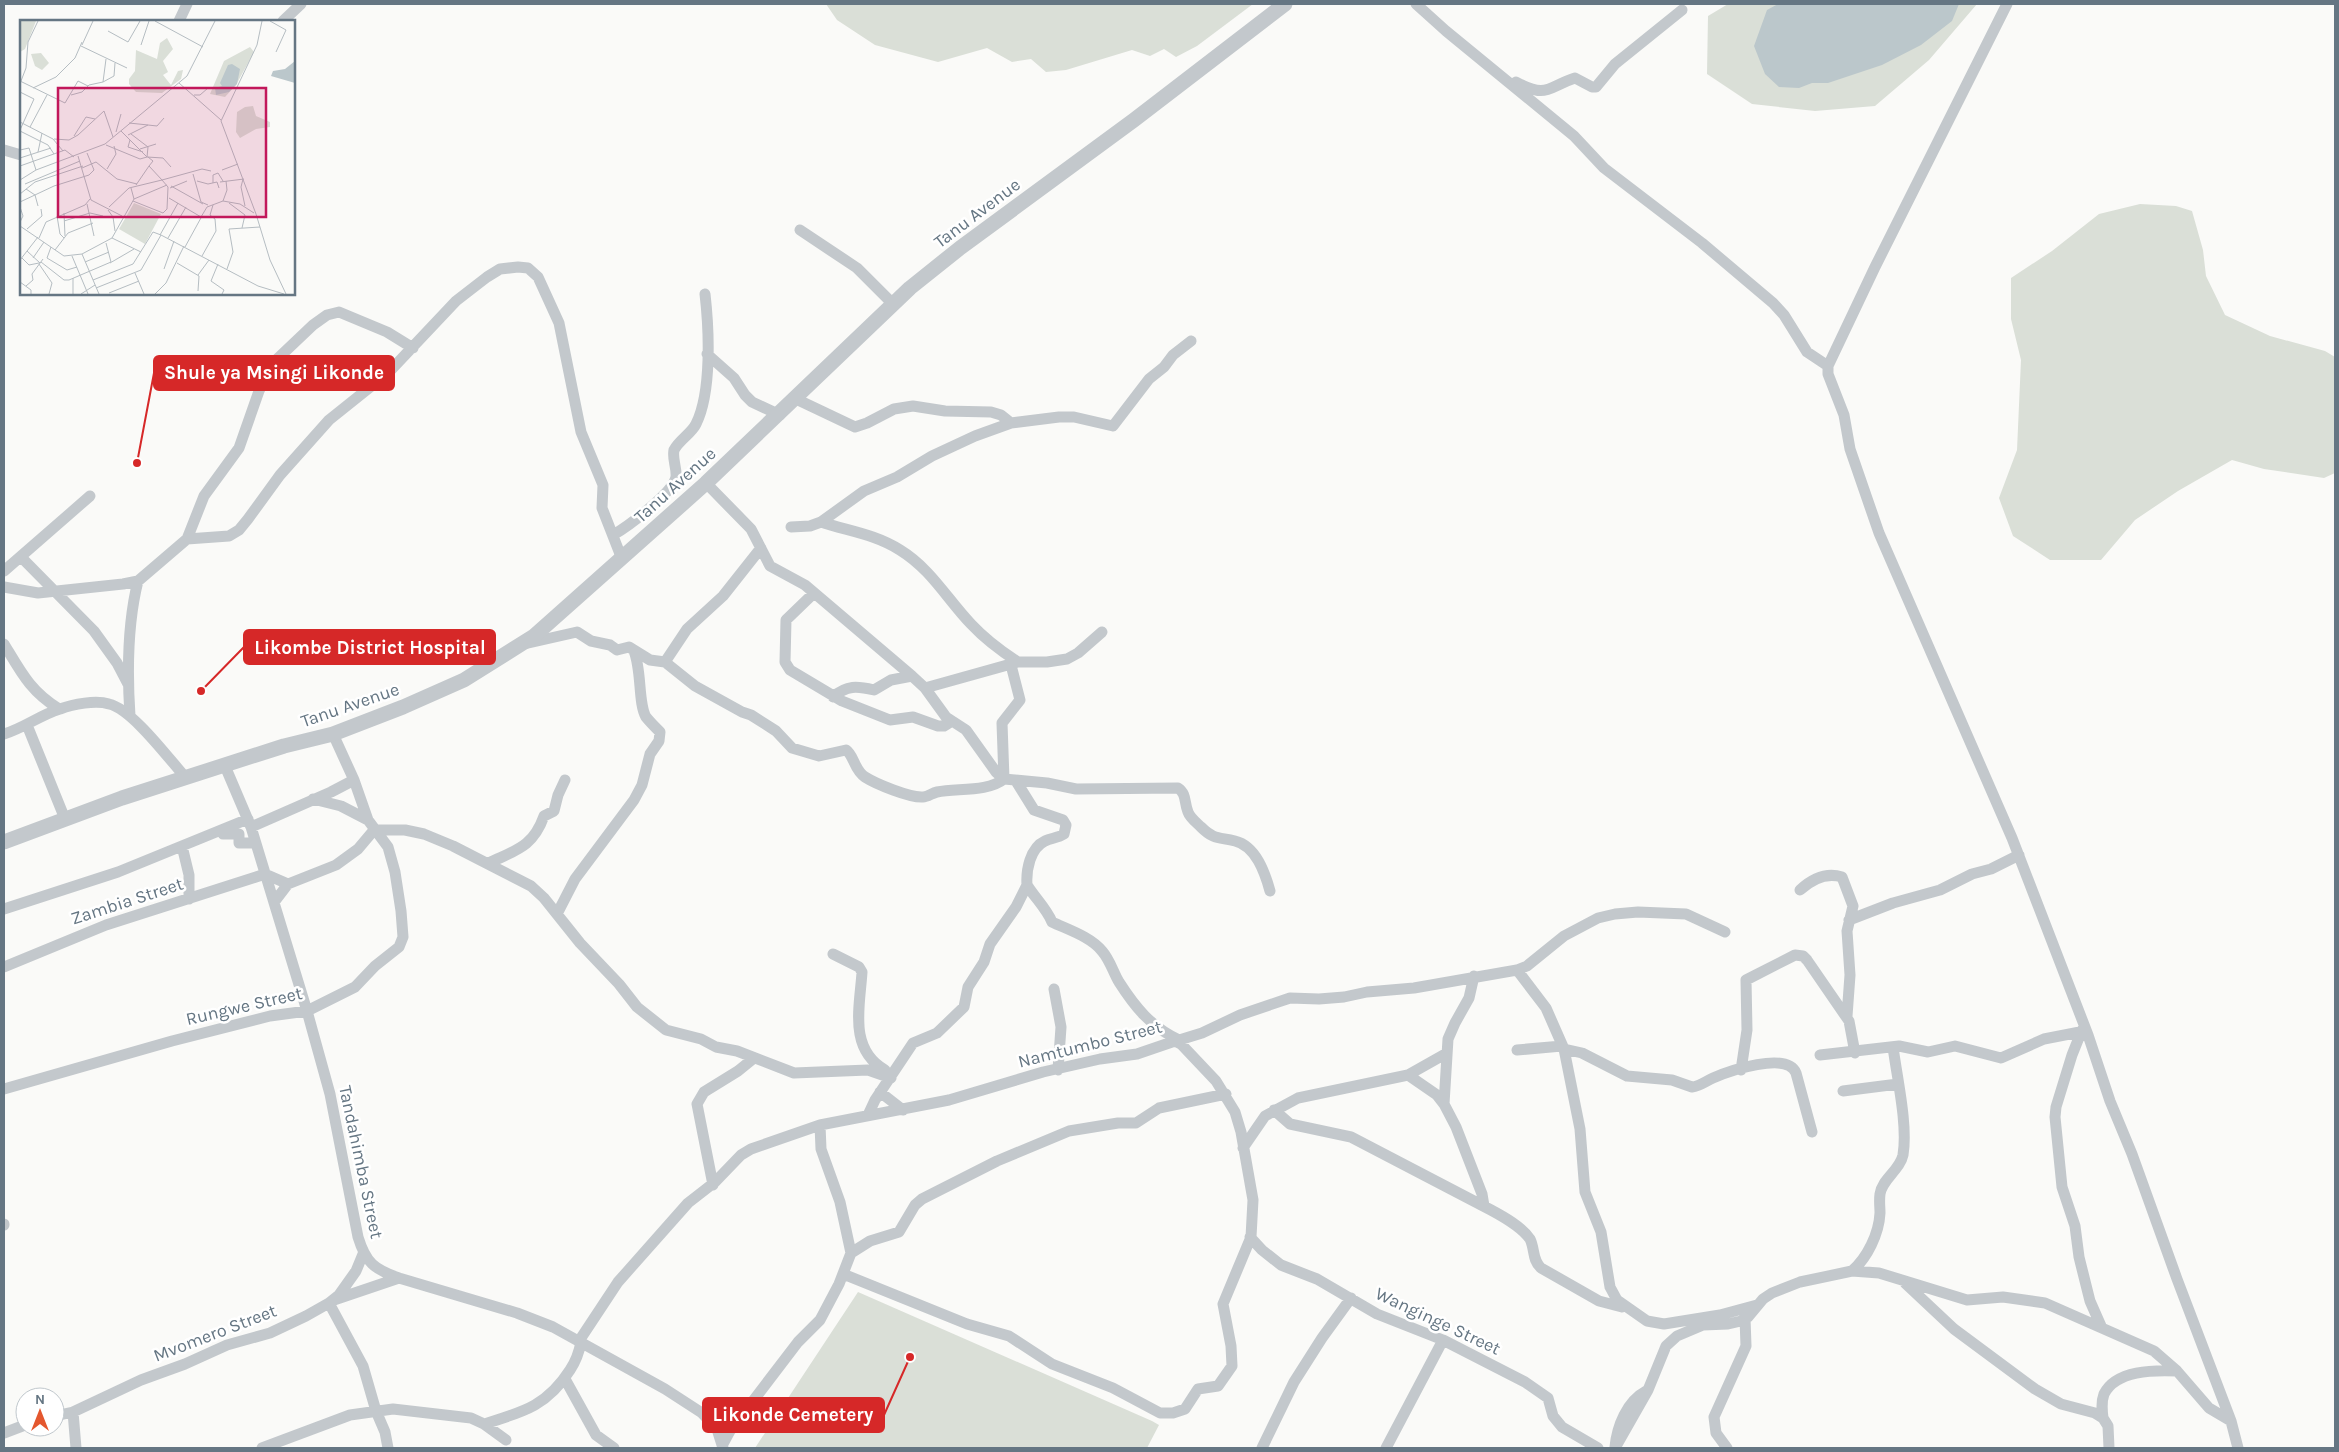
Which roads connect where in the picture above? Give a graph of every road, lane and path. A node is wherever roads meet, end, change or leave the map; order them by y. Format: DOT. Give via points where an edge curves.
graph roads {
  1 [pos="187,4"];
  2 [pos="301,4"];
  3 [pos="1285,4"];
  4 [pos="1416,4"];
  5 [pos="2007,4"];
  6 [pos="1682,10"];
  7 [pos="179,20"];
  8 [pos="285,20"];
  9 [pos="1503,78"];
  10 [pos="4,150"];
  11 [pos="20,155"];
  12 [pos="800,230"];
  13 [pos="705,294"];
  14 [pos="894,304"];
  15 [pos="1190,341"];
  16 [pos="413,348"];
  17 [pos="707,354"];
  18 [pos="1828,366"];
  19 [pos="796,399"];
  20 [pos="780,415"];
  21 [pos="1011,423"];
  22 [pos="706,483"];
  23 [pos="90,496"];
  24 [pos="821,522"];
  25 [pos="791,527"];
  26 [pos="613,535"];
  27 [pos="187,539"];
  28 [pos="761,548"];
  29 [pos="21,556"];
  30 [pos="622,559"];
  31 [pos="4,571"];
  32 [pos="138,581"];
  33 [pos="4,587"];
  34 [pos="54,592"];
  35 [pos="814,593"];
  36 [pos="1102,632"];
  37 [pos="4,644"];
  38 [pos="520,645"];
  39 [pos="634,651"];
  40 [pos="7,656"];
  41 [pos="665,662"];
  42 [pos="1015,663"];
  43 [pos="912,676"];
  44 [pos="128,684"];
  45 [pos="925,688"];
  46 [pos="833,697"];
  47 [pos="59,709"];
  48 [pos="130,716"];
  49 [pos="952,721"];
  50 [pos="27,725"];
  51 [pos="4,734"];
  52 [pos="333,734"];
  53 [pos="225,766"];
  54 [pos="186,778"];
  55 [pos="1004,779"];
  56 [pos="354,780"];
  57 [pos="565,780"];
  58 [pos="1016,781"];
  59 [pos="312,799"];
  60 [pos="65,819"];
  61 [pos="249,823"];
  62 [pos="371,825"];
  63 [pos="212,835"];
  64 [pos="4,842"];
  65 [pos="254,843"];
  66 [pos="182,846"];
  67 [pos="2019,856"];
  68 [pos="489,863"];
  69 [pos="265,874"];
  70 [pos="288,884"];
  71 [pos="1027,885"];
  72 [pos="1800,890"];
  73 [pos="1270,891"];
  74 [pos="189,898"];
  75 [pos="275,901"];
  76 [pos="4,909"];
  77 [pos="557,914"];
  78 [pos="1850,920"];
  79 [pos="1725,932"];
  80 [pos="833,954"];
  81 [pos="4,967"];
  82 [pos="1516,970"];
  83 [pos="1474,976"];
  84 [pos="1054,989"];
  85 [pos="307,1011"];
  86 [pos="1847,1016"];
  87 [pos="2084,1030"];
  88 [pos="1177,1040"];
  89 [pos="1894,1047"];
  90 [pos="1563,1048"];
  91 [pos="1517,1050"];
  92 [pos="1447,1053"];
  93 [pos="1855,1053"];
  94 [pos="1820,1055"];
  95 [pos="754,1058"];
  96 [pos="1058,1070"];
  97 [pos="1741,1070"];
  98 [pos="1408,1075"];
  99 [pos="892,1076"];
  100 [pos="1898,1084"];
  101 [pos="4,1089"];
  102 [pos="1843,1091"];
  103 [pos="880,1092"];
  104 [pos="1226,1094"];
  105 [pos="1444,1104"];
  106 [pos="903,1110"];
  107 [pos="1274,1110"];
  108 [pos="868,1116"];
  109 [pos="820,1125"];
  110 [pos="1812,1132"];
  111 [pos="1243,1148"];
  112 [pos="713,1184"];
  113 [pos="1484,1206"];
  114 [pos="1250,1238"];
  115 [pos="851,1253"];
  116 [pos="363,1254"];
  117 [pos="1852,1271"];
  118 [pos="843,1274"];
  119 [pos="399,1278"];
  120 [pos="1902,1280"];
  121 [pos="1351,1298"];
  122 [pos="332,1302"];
  123 [pos="1757,1306"];
  124 [pos="1626,1308"];
  125 [pos="1746,1318"];
  126 [pos="2100,1326"];
  127 [pos="1443,1340"];
  128 [pos="580,1341"];
  129 [pos="2177,1371"];
  130 [pos="565,1379"];
  131 [pos="376,1410"];
  132 [pos="74,1412"];
  133 [pos="65,1414"];
  134 [pos="2103,1418"];
  135 [pos="2231,1421"];
  136 [pos="484,1424"];
  137 [pos="506,1440"];
  138 [pos="723,1446"];
  139 [pos="76,1448"];
  140 [pos="262,1448"];
  141 [pos="388,1448"];
  142 [pos="614,1448"];
  143 [pos="1262,1448"];
  144 [pos="1386,1448"];
  145 [pos="1598,1448"];
  146 [pos="1614,1448"];
  147 [pos="1727,1448"];
  148 [pos="2109,1448"];
  149 [pos="2238,1448"];
  1 -- 7 [label="street"];
  2 -- 8 [label="street"];
  3 -- 14 [label="street, Tanu Avenue" via="960,248"];
  4 -- 9 [label="street"];
  5 -- 18 [label="street"];
  6 -- 9 [label="street" via="1615,64 1596,87 1575,78 1546,91 1537,91"];
  9 -- 18 [label="street" via="1574,136 1604,168 1702,243 1773,303 1807,352"];
  10 -- 11 [label="street"];
  12 -- 14 [label="street" via="857,268"];
  13 -- 17 [label="street"];
  14 -- 19 [label="street, Tanu Avenue"];
  15 -- 21 [label="street" via="1149,378 1112,426 1074,417"];
  16 -- 26 [label="street" via="456,301 487,277 509,267 534,271 543,282 559,323 581,432 604,485 602,508"];
  16 -- 27 [label="street" via="389,372 329,420 280,474 260,506 239,530 229,536"];
  16 -- 27 [label="street" via="387,332 339,312 327,315 313,325 274,362 268,372 239,448 204,496"];
  17 -- 20 [label="street" via="734,378 752,402"];
  17 -- 26 [label="street" via="703,408 695,426 674,450 674,483 657,502"];
  18 -- 67 [label="street" via="1844,415 1850,450 1879,533"];
  19 -- 20 [label="street, Tanu Avenue"];
  19 -- 21 [label="street" via="855,427 894,409 913,406 945,411 991,412"];
  20 -- 22 [label="street, Tanu Avenue"];
  21 -- 24 [label="street" via="975,436 864,491"];
  22 -- 28 [label="street" via="750,529"];
  22 -- 30 [label="street, Tanu Avenue"];
  23 -- 29 [label="street"];
  24 -- 25 [label="street"];
  24 -- 42 [label="street" via="862,532 901,551 941,586 969,623"];
  26 -- 30 [label="street"];
  27 -- 32 [label="street"];
  28 -- 35 [label="street" via="770,566 801,582"];
  28 -- 41 [label="street" via="723,596 686,629"];
  29 -- 31 [label="street"];
  29 -- 34 [label="street"];
  30 -- 38 [label="street, Tanu Avenue"];
  32 -- 34 [label="street"];
  32 -- 44 [label="street" via="131,610"];
  33 -- 34 [label="street"];
  34 -- 44 [label="street" via="94,631"];
  35 -- 43 [label="street"];
  35 -- 46 [label="street" via="786,620 785,662 794,673"];
  36 -- 42 [label="street" via="1067,659"];
  37 -- 40 [label="street"];
  38 -- 39 [label="street" via="578,632 595,643 610,645 617,650 628,647"];
  38 -- 52 [label="street, Tanu Avenue" via="457,683"];
  39 -- 41 [label="street" via="654,662"];
  39 -- 77 [label="street" via="641,680 642,707 660,732 660,741 650,754 642,785 634,800 575,879"];
  40 -- 47 [label="street" via="40,697"];
  41 -- 55 [label="street" via="694,686 776,731 792,748 819,756 848,750 865,777 908,794 924,797 991,786"];
  42 -- 45 [label="street"];
  42 -- 55 [label="street" via="1020,700 1002,723"];
  43 -- 45 [label="street"];
  43 -- 46 [label="street" via="891,680 874,690 855,685"];
  44 -- 48 [label="street"];
  45 -- 49 [label="street"];
  46 -- 49 [label="street" via="890,720 913,717 938,726"];
  47 -- 48 [label="street" via="108,703"];
  47 -- 50 [label="street"];
  48 -- 54 [label="street"];
  49 -- 55 [label="street" via="966,730"];
  50 -- 51 [label="street"];
  50 -- 60 [label="street"];
  52 -- 53 [label="street, Tanu Avenue"];
  52 -- 56 [label="street, Rungwe Street"];
  53 -- 54 [label="street, Tanu Avenue"];
  53 -- 61 [label="street, Tandahimba Street"];
  54 -- 60 [label="street, Tanu Avenue"];
  55 -- 58 [label="street"];
  56 -- 59 [label="street"];
  56 -- 62 [label="street, Rungwe Street"];
  57 -- 68 [label="street" via="554,811 544,816 531,840"];
  58 -- 71 [label="street" via="1034,810 1063,820 1066,825 1064,834 1042,842 1034,852"];
  58 -- 73 [label="street" via="1076,789 1178,788 1184,794 1189,815 1208,835 1245,846 1261,866"];
  59 -- 61 [label="street"];
  59 -- 62 [label="street" via="341,806"];
  60 -- 64 [label="street, Tanu Avenue"];
  61 -- 63 [label="street"];
  61 -- 65 [label="street, Tandahimba Street"];
  62 -- 68 [label="street" via="424,834"];
  62 -- 70 [label="street" via="358,849 336,865"];
  62 -- 85 [label="street, Rungwe Street" via="388,847 395,872 403,928 400,947 355,987"];
  63 -- 65 [label="street" via="233,832 239,834 239,843"];
  63 -- 66 [label="street"];
  65 -- 69 [label="street, Tandahimba Street"];
  66 -- 74 [label="street" via="189,875"];
  66 -- 76 [label="street" via="118,872"];
  67 -- 78 [label="street" via="1940,890 1893,903"];
  67 -- 87 [label="street"];
  68 -- 77 [label="street" via="531,886"];
  69 -- 70 [label="street"];
  69 -- 74 [label="street, Zambia Street"];
  69 -- 75 [label="street, Tandahimba Street"];
  70 -- 75 [label="street"];
  71 -- 88 [label="street" via="1047,910 1052,922 1103,952 1144,1018"];
  71 -- 99 [label="street" via="987,950 984,962 968,987 962,1010 937,1033 913,1043"];
  72 -- 78 [label="street" via="1820,877 1842,877 1853,906"];
  74 -- 81 [label="street, Zambia Street" via="106,925"];
  75 -- 85 [label="street, Tandahimba Street"];
  77 -- 95 [label="street" via="637,1007 654,1022 672,1033 701,1039"];
  78 -- 86 [label="street" via="1847,931 1850,975"];
  79 -- 82 [label="street" via="1686,914 1615,914 1598,918 1564,936 1527,966"];
  80 -- 99 [label="street" via="859,967 862,972 858,1013 862,1044 874,1064"];
  82 -- 83 [label="street"];
  82 -- 90 [label="street" via="1546,1008"];
  83 -- 88 [label="street" via="1344,997 1290,998"];
  83 -- 92 [label="street" via="1469,998 1448,1039"];
  84 -- 96 [label="street" via="1061,1027"];
  85 -- 101 [label="street, Rungwe Street" via="270,1016 172,1041"];
  85 -- 116 [label="street, Tandahimba Street" via="330,1094 354,1223"];
  86 -- 93 [label="street"];
  86 -- 97 [label="street" via="1803,956 1795,955 1748,978 1747,1030"];
  87 -- 89 [label="street" via="2044,1039 2001,1058 1955,1046 1923,1052"];
  87 -- 126 [label="street" via="2072,1055 2055,1117 2062,1187 2075,1226 2090,1301"];
  87 -- 135 [label="street"];
  88 -- 96 [label="street, Namtumbo Street" via="1137,1054"];
  88 -- 104 [label="street, Namtumbo Street"];
  89 -- 93 [label="street"];
  89 -- 100 [label="street"];
  90 -- 91 [label="street"];
  90 -- 97 [label="street" via="1582,1053 1627,1076 1672,1080 1692,1088"];
  90 -- 124 [label="street" via="1580,1129 1585,1192 1602,1232 1610,1287 1616,1300"];
  92 -- 98 [label="street"];
  92 -- 105 [label="street"];
  93 -- 94 [label="street"];
  95 -- 99 [label="street" via="794,1073 868,1070"];
  95 -- 112 [label="street" via="704,1092 697,1104"];
  96 -- 106 [label="street, Namtumbo Street"];
  97 -- 110 [label="street" via="1777,1062 1794,1068"];
  98 -- 105 [label="street" via="1437,1095"];
  98 -- 107 [label="street" via="1298,1098"];
  99 -- 103 [label="street"];
  100 -- 102 [label="street"];
  100 -- 117 [label="street" via="1903,1154 1900,1164 1880,1192 1880,1215 1872,1242 1861,1263"];
  103 -- 106 [label="street"];
  103 -- 108 [label="street"];
  104 -- 111 [label="street, Namtumbo Street" via="1235,1112"];
  104 -- 115 [label="street" via="1159,1108 1136,1123 1118,1122 1069,1131 997,1161 922,1199 899,1232 870,1241"];
  105 -- 113 [label="street" via="1482,1194"];
  106 -- 108 [label="street, Namtumbo Street"];
  107 -- 111 [label="street" via="1254,1128"];
  107 -- 113 [label="street" via="1290,1124 1351,1137"];
  108 -- 109 [label="street, Namtumbo Street"];
  109 -- 112 [label="street, Namtumbo Street" via="751,1150"];
  109 -- 115 [label="street" via="821,1150 840,1202"];
  111 -- 114 [label="street, Namtumbo Street" via="1254,1200"];
  112 -- 128 [label="street, Namtumbo Street" via="688,1203 638,1258 618,1282"];
  113 -- 124 [label="street" via="1504,1217 1530,1240 1536,1263 1541,1268 1600,1301"];
  114 -- 118 [label="street, Namtumbo Street" via="1223,1304 1232,1346 1232,1366 1220,1385 1198,1389 1185,1409 1173,1413 1160,1413 1113,1388 1057,1366 1008,1336 967,1324"];
  114 -- 121 [label="street, Wanginge Street" via="1281,1265 1317,1279"];
  115 -- 118 [label="street"];
  116 -- 119 [label="street, Tandahimba Street" via="374,1266"];
  116 -- 122 [label="street, Mvomero Street" via="356,1271"];
  117 -- 120 [label="street" via="1879,1273"];
  117 -- 123 [label="street" via="1800,1282 1772,1293"];
  118 -- 138 [label="street" via="820,1320 798,1342 730,1431"];
  119 -- 122 [label="street"];
  119 -- 128 [label="street, Tandahimba Street" via="538,1320"];
  120 -- 126 [label="street" via="1967,1300 2003,1297 2045,1303"];
  120 -- 134 [label="street" via="1954,1329 2035,1389 2061,1404 2096,1413"];
  121 -- 127 [label="street, Wanginge Street" via="1378,1314"];
  121 -- 143 [label="street" via="1294,1382"];
  122 -- 131 [label="street" via="363,1366"];
  122 -- 132 [label="street, Mvomero Street" via="270,1333 227,1345"];
  123 -- 124 [label="street" via="1664,1324 1647,1321"];
  123 -- 125 [label="street"];
  125 -- 146 [label="street" via="1728,1324 1703,1325 1677,1336 1663,1351 1648,1390 1636,1396 1623,1419 1616,1432"];
  125 -- 147 [label="street" via="1746,1346 1714,1417 1716,1433"];
  126 -- 129 [label="street" via="2146,1346"];
  127 -- 144 [label="street"];
  127 -- 145 [label="street, Wanginge Street" via="1543,1393 1562,1427"];
  128 -- 130 [label="street, Namtumbo Street" via="576,1362"];
  128 -- 138 [label="street, Tandahimba Street" via="702,1413 717,1429"];
  129 -- 134 [label="street" via="2150,1370 2117,1381 2104,1395"];
  129 -- 135 [label="street" via="2209,1408"];
  130 -- 136 [label="street, Namtumbo Street" via="538,1404 519,1414"];
  130 -- 142 [label="street" via="596,1435"];
  131 -- 136 [label="street" via="460,1416"];
  131 -- 140 [label="street" via="342,1418"];
  131 -- 141 [label="street"];
  132 -- 133 [label="street, Mvomero Street"];
  132 -- 139 [label="street"];
  134 -- 148 [label="street" via="2108,1426"];
  135 -- 149 [label="street"];
  136 -- 137 [label="street"];
}
